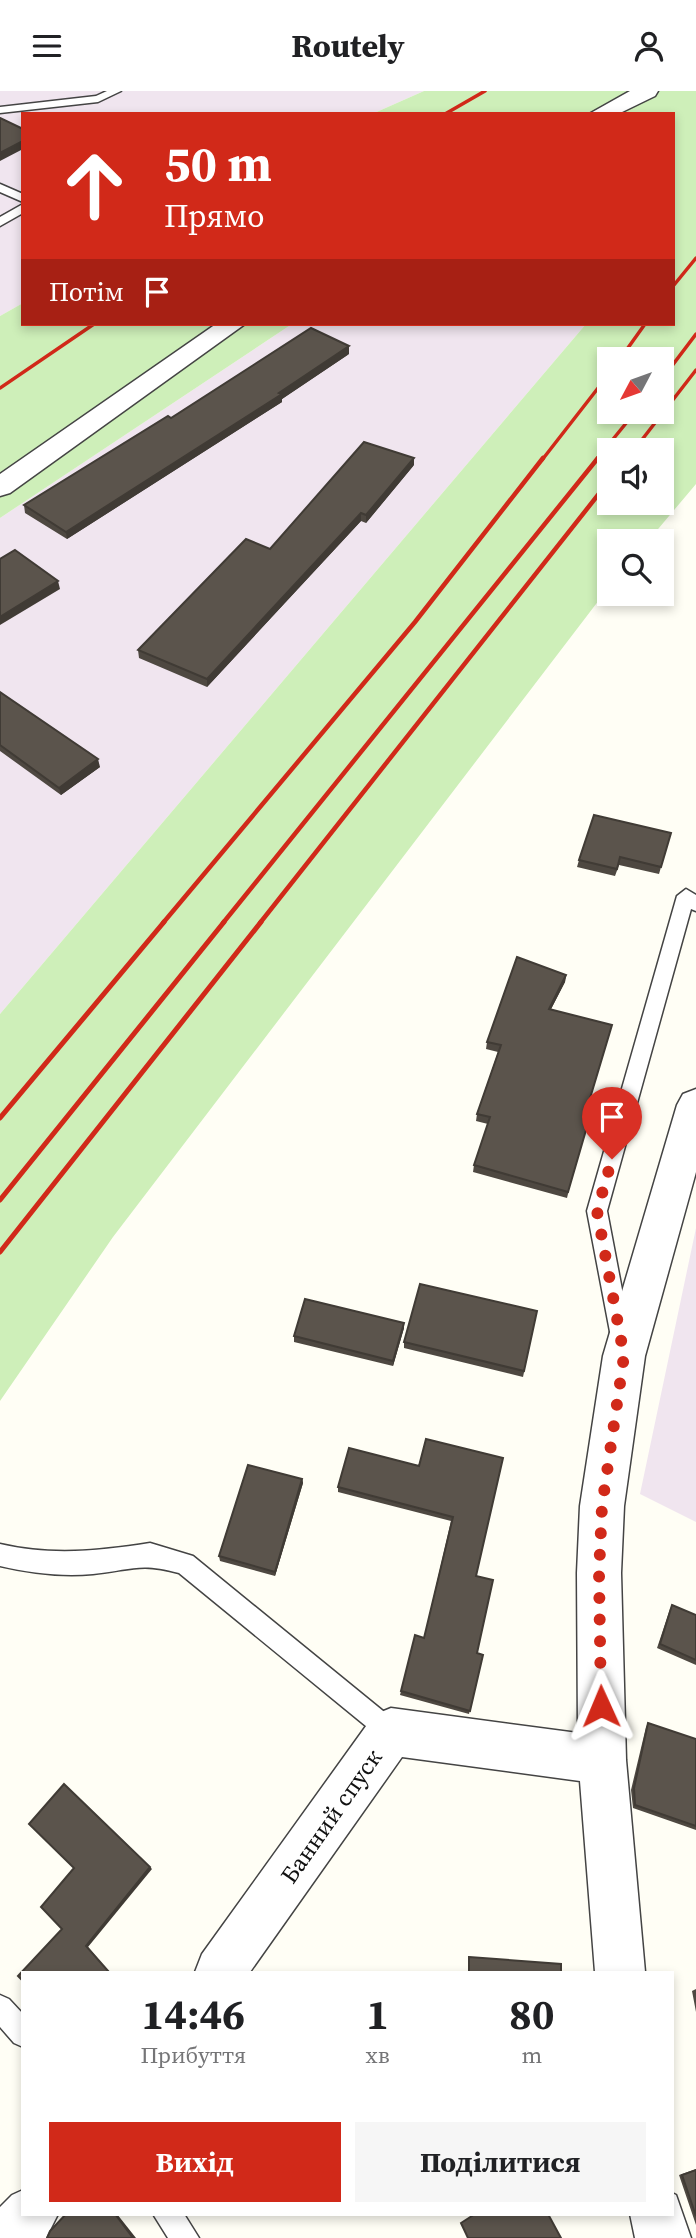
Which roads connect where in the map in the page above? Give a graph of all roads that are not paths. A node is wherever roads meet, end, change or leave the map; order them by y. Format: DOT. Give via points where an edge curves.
graph roads {
  1 [pos="116,91"];
  2 [pos="647,91"];
  3 [pos="0,110"];
  4 [pos="604,112"];
  5 [pos="0,188"];
  6 [pos="21,198"];
  7 [pos="21,209"];
  8 [pos="0,222"];
  9 [pos="229,326"];
  10 [pos="0,488"];
  11 [pos="696,904"];
  12 [pos="696,1105"];
  13 [pos="624,1356"];
  14 [pos="0,1555"];
  15 [pos="391,1732"];
  16 [pos="603,1760"];
  17 [pos="221,1971"];
  18 [pos="620,1971"];
  19 [pos="0,2008"];
  20 [pos="21,2032"];
  21 [pos="29,2216"];
  22 [pos="168,2216"];
  23 [pos="658,2216"];
  24 [pos="9,2238"];
  25 [pos="185,2238"];
  26 [pos="663,2238"];
  1 -- 3 [label="lane" via="98,99"];
  2 -- 4 [label="street"];
  5 -- 6 [label="lane"];
  7 -- 8 [label="lane"];
  9 -- 10 [label="street"];
  11 -- 13 [label="lane" via="686,896 597,1211"];
  12 -- 13 [label="street"];
  13 -- 16 [label="street" via="602,1506"];
  14 -- 15 [label="lane" via="30,1562 91,1563 150,1554 185,1564"];
  15 -- 16 [label="street, Банний спуск"];
  15 -- 17 [label="street, Банний спуск"];
  16 -- 18 [label="street"];
  19 -- 20 [label="lane"];
  21 -- 24 [label="street"];
  22 -- 25 [label="lane"];
  23 -- 26 [label="street"];
}
